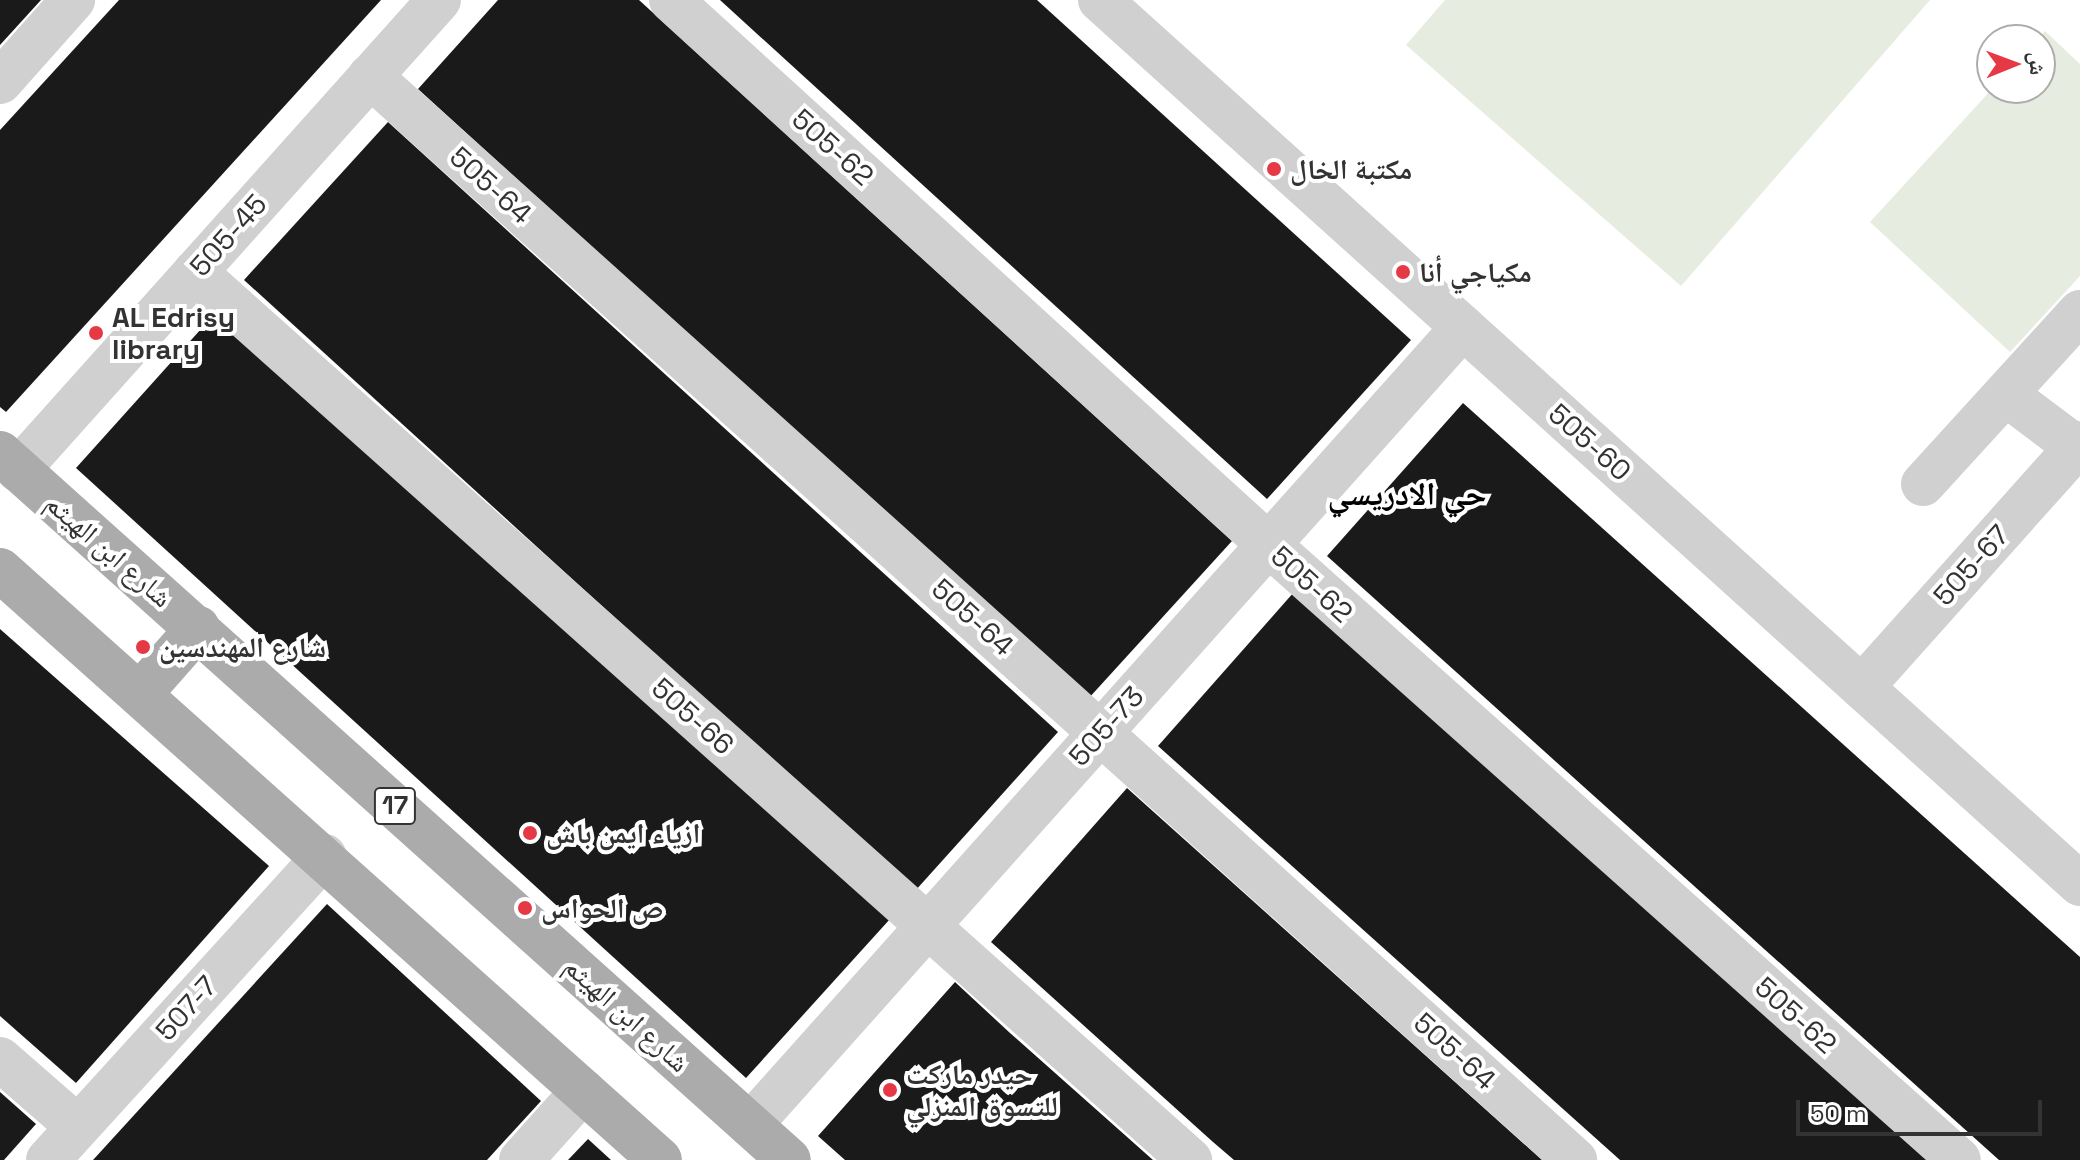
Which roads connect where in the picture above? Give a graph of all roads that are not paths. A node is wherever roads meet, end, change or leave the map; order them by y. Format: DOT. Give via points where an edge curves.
graph roads {
  1 [pos="73,0"];
  2 [pos="439,0"];
  3 [pos="671,0"];
  4 [pos="1100,0"];
  5 [pos="370,76"];
  6 [pos="0,82"];
  7 [pos="195,272"];
  8 [pos="2080,312"];
  9 [pos="1463,327"];
  10 [pos="2008,396"];
  11 [pos="2078,445"];
  12 [pos="9,462"];
  13 [pos="1923,484"];
  14 [pos="1269,545"];
  15 [pos="0,570"];
  16 [pos="198,628"];
  17 [pos="1862,687"];
  18 [pos="140,694"];
  19 [pos="1101,732"];
  20 [pos="325,856"];
  21 [pos="2080,884"];
  22 [pos="928,925"];
  23 [pos="0,1059"];
  24 [pos="583,1091"];
  25 [pos="750,1125"];
  26 [pos="78,1127"];
  27 [pos="48,1160"];
  28 [pos="521,1160"];
  29 [pos="660,1160"];
  30 [pos="789,1160"];
  31 [pos="1190,1160"];
  32 [pos="1575,1160"];
  33 [pos="1959,1160"];
  1 -- 6 [label="street"];
  2 -- 5 [label="street, 505-45"];
  3 -- 14 [label="street, 505-62"];
  4 -- 9 [label="street, 505-60"];
  5 -- 7 [label="street, 505-45"];
  5 -- 19 [label="street, 505-64"];
  7 -- 12 [label="street, 505-45"];
  7 -- 22 [label="street, 505-66"];
  8 -- 10 [label="street"];
  9 -- 14 [label="street, 505-73"];
  9 -- 17 [label="street, 505-60"];
  10 -- 11 [label="street"];
  10 -- 13 [label="street"];
  11 -- 17 [label="street, 505-67"];
  12 -- 16 [label="main road, شارع ابن الهيثم / 17"];
  14 -- 19 [label="street, 505-73"];
  14 -- 33 [label="street, 505-62"];
  15 -- 18 [label="main road"];
  16 -- 18 [label="main road"];
  16 -- 25 [label="main road, شارع ابن الهيثم / 17"];
  17 -- 21 [label="street, 505-60"];
  18 -- 20 [label="main road"];
  19 -- 22 [label="street, 505-73"];
  19 -- 32 [label="street, 505-64"];
  20 -- 24 [label="main road"];
  20 -- 26 [label="street, 507-7"];
  22 -- 25 [label="street, 505-73"];
  22 -- 31 [label="street, 505-66"];
  23 -- 26 [label="street"];
  24 -- 28 [label="street"];
  24 -- 29 [label="main road"];
  25 -- 30 [label="main road, شارع ابن الهيثم / 17"];
  26 -- 27 [label="street, 507-7"];
}
